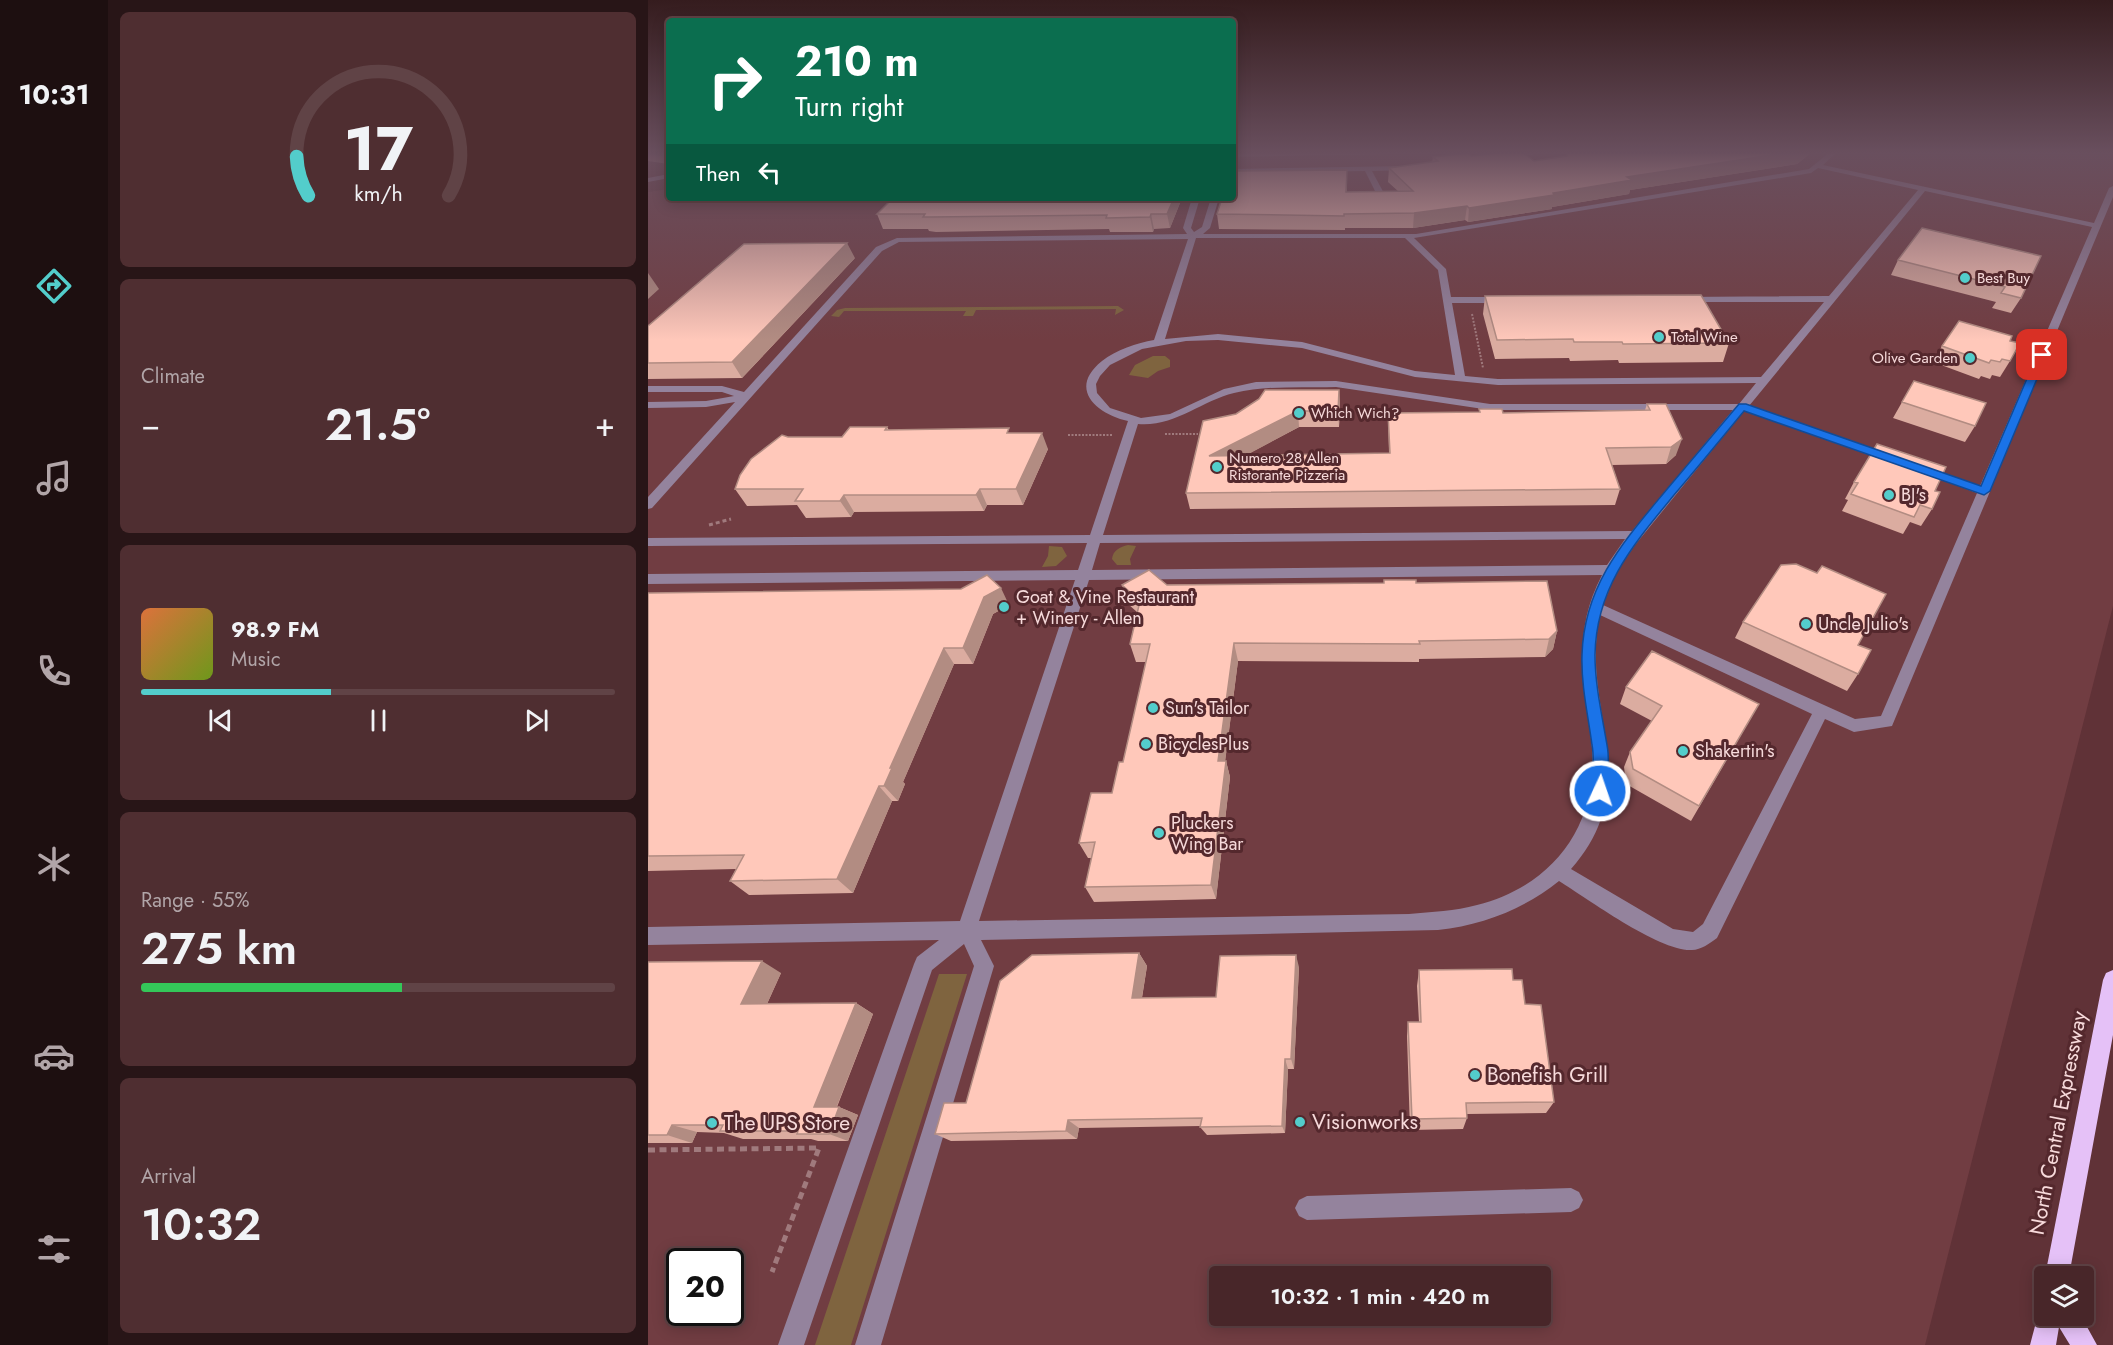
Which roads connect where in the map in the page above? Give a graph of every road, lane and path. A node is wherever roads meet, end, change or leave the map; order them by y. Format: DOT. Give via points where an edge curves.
graph roads {
  1 [pos="1191,215"];
  2 [pos="1210,215"];
  3 [pos="1539,215"];
  4 [pos="1901,215"];
  5 [pos="2044,215"];
  6 [pos="2102,215"];
  7 [pos="2097,226"];
  8 [pos="1193,236"];
  9 [pos="1407,236"];
  10 [pos="1670,299"];
  11 [pos="1831,299"];
  12 [pos="1447,300"];
  13 [pos="1513,300"];
  14 [pos="1472,312"];
  15 [pos="1159,342"];
  16 [pos="1764,380"];
  17 [pos="1461,381"];
  18 [pos="1485,382"];
  19 [pos="648,389"];
  20 [pos="747,396"];
  21 [pos="648,405"];
  22 [pos="1742,406"];
  23 [pos="1134,420"];
  24 [pos="1984,491"];
  25 [pos="648,505"];
  26 [pos="731,519"];
  27 [pos="699,527"];
  28 [pos="1635,536"];
  29 [pos="1095,539"];
  30 [pos="648,542"];
  31 [pos="1611,570"];
  32 [pos="1083,574"];
  33 [pos="648,579"];
  34 [pos="1595,607"];
  35 [pos="1821,711"];
  36 [pos="1559,871"];
  37 [pos="967,930"];
  38 [pos="648,936"];
  39 [pos="2113,980"];
  40 [pos="648,1150"];
  41 [pos="1571,1200"];
  42 [pos="1307,1208"];
  43 [pos="2059,1266"];
  44 [pos="772,1272"];
  45 [pos="2047,1326"];
  46 [pos="2073,1326"];
  47 [pos="791,1345"];
  48 [pos="868,1345"];
  49 [pos="2043,1345"];
  50 [pos="2084,1345"];
  1 -- 8 [label="street" via="1187,228"];
  2 -- 8 [label="street" via="1206,228"];
  3 -- 9 [label="street"];
  4 -- 11 [label="street"];
  5 -- 7 [label="street"];
  6 -- 7 [label="street"];
  7 -- 24 [label="street"];
  8 -- 9 [label="street"];
  8 -- 15 [label="street"];
  8 -- 20 [label="street" via="891,242 879,249"];
  9 -- 12 [label="street" via="1442,269"];
  10 -- 11 [label="street"];
  11 -- 16 [label="street"];
  12 -- 13 [label="street"];
  12 -- 17 [label="street"];
  14 -- 18 [label="path"];
  15 -- 17 [label="street" via="1218,338 1302,345 1398,371"];
  15 -- 23 [label="street" via="1120,354 1100,368 1091,384 1097,402 1106,410"];
  16 -- 18 [label="street"];
  16 -- 22 [label="street"];
  17 -- 18 [label="street"];
  19 -- 20 [label="street" via="722,389"];
  20 -- 21 [label="street" via="706,404"];
  20 -- 25 [label="street"];
  22 -- 23 [label="street" via="1490,407 1335,384 1256,385 1228,391 1172,417"];
  22 -- 24 [label="street"];
  22 -- 28 [label="street"];
  23 -- 29 [label="street"];
  24 -- 35 [label="street" via="1886,722 1854,726"];
  26 -- 27 [label="path"];
  28 -- 29 [label="street"];
  28 -- 31 [label="street"];
  29 -- 30 [label="street"];
  29 -- 32 [label="street"];
  31 -- 32 [label="street"];
  31 -- 34 [label="street"];
  32 -- 33 [label="street"];
  32 -- 37 [label="street"];
  34 -- 35 [label="street"];
  34 -- 36 [label="street" via="1588,656 1600,748 1600,791 1587,833"];
  35 -- 36 [label="street" via="1710,931 1703,937 1693,941 1670,938"];
  36 -- 37 [label="street" via="1508,905 1431,921"];
  37 -- 38 [label="street"];
  37 -- 47 [label="street" via="924,964"];
  37 -- 48 [label="street" via="984,966"];
  39 -- 43 [label="main road, North Central Expressway"];
  40 -- 44 [label="path" via="819,1148"];
  41 -- 42 [label="street"];
  45 -- 49 [label="main road"];
  46 -- 50 [label="main road"];
}
